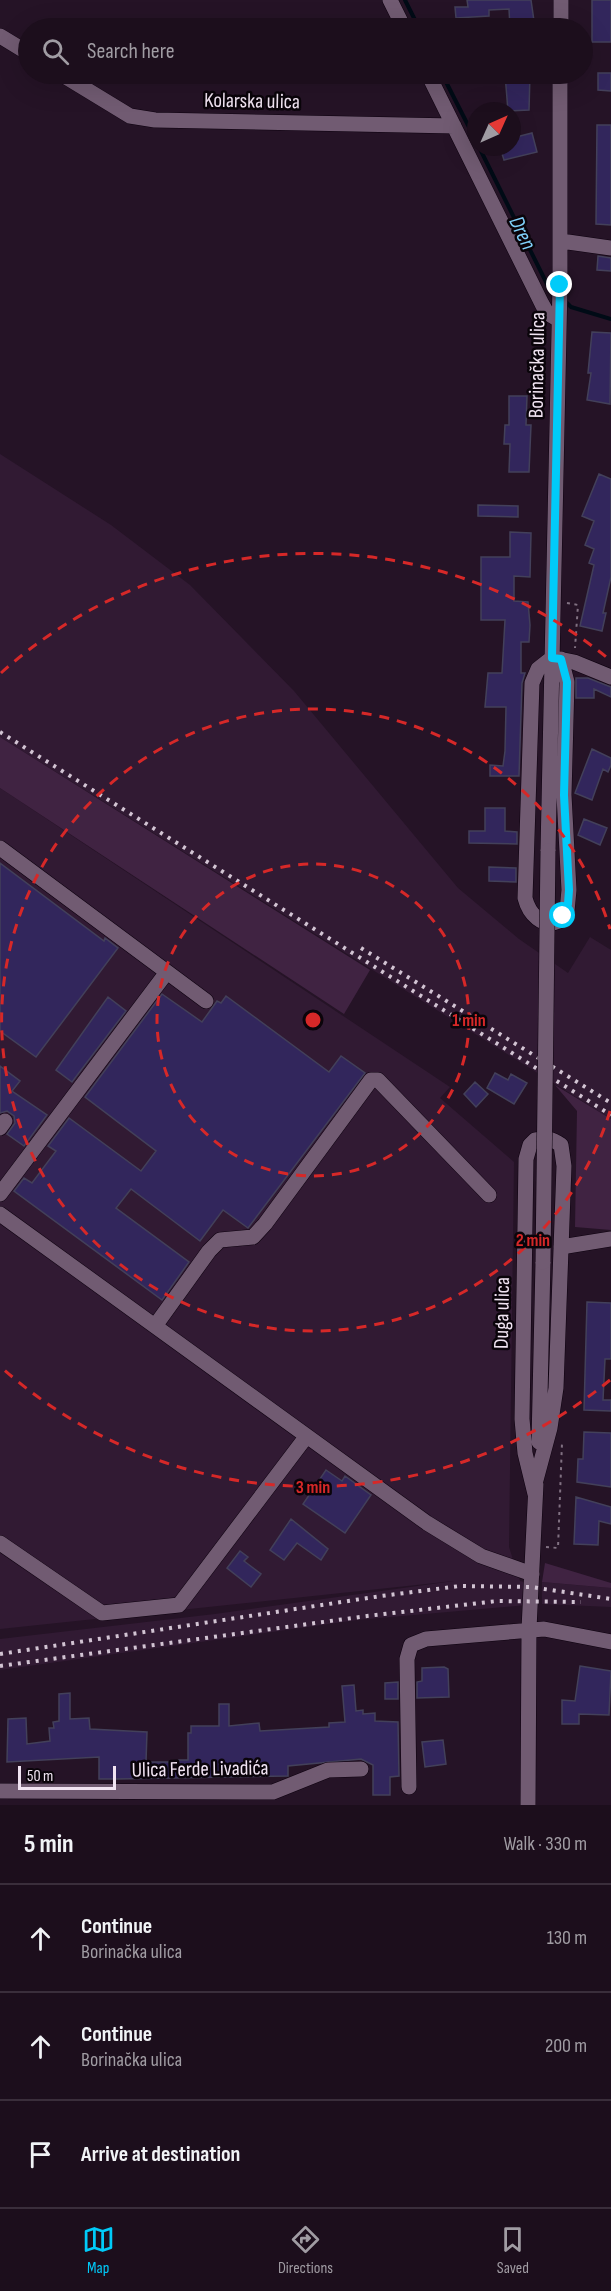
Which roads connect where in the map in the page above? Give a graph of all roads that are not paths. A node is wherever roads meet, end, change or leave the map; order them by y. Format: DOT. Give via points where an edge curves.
graph roads {
  1 [pos="390,0"];
  2 [pos="561,0"];
  3 [pos="399,18"];
  4 [pos="561,18"];
  5 [pos="0,36"];
  6 [pos="18,47"];
  7 [pos="77,84"];
  8 [pos="433,84"];
  9 [pos="560,84"];
  10 [pos="454,126"];
  11 [pos="561,241"];
  12 [pos="611,248"];
  13 [pos="559,315"];
  14 [pos="557,659"];
  15 [pos="611,677"];
  16 [pos="0,848"];
  17 [pos="548,851"];
  18 [pos="167,972"];
  19 [pos="206,1001"];
  20 [pos="0,1194"];
  21 [pos="489,1195"];
  22 [pos="0,1214"];
  23 [pos="611,1239"];
  24 [pos="561,1247"];
  25 [pos="154,1326"];
  26 [pos="306,1437"];
  27 [pos="536,1487"];
  28 [pos="0,1543"];
  29 [pos="532,1574"];
  30 [pos="529,1629"];
  31 [pos="611,1642"];
  32 [pos="361,1769"];
  33 [pos="409,1787"];
  34 [pos="0,1791"];
  35 [pos="273,1798"];
  36 [pos="528,1805"];
  1 -- 3 [label="street"];
  2 -- 4 [label="street"];
  5 -- 6 [label="street"];
  7 -- 10 [label="street, Kolarska ulica" via="130,116 155,120"];
  8 -- 10 [label="street"];
  9 -- 11 [label="street, Borinačka ulica"];
  10 -- 13 [label="street" via="547,313"];
  11 -- 12 [label="street"];
  11 -- 13 [label="street, Borinačka ulica"];
  13 -- 14 [label="street, Borinačka ulica"];
  14 -- 14 [label="street, Borinačka ulica" via="537,669 532,683 525,898 530,912 549,923 560,921 568,904 564,795 567,682"];
  14 -- 15 [label="street"];
  14 -- 17 [label="street, Borinačka ulica"];
  16 -- 18 [label="street"];
  17 -- 27 [label="street, Duga ulica, bridge" via="541,1419"];
  18 -- 19 [label="street"];
  18 -- 20 [label="street"];
  21 -- 25 [label="street" via="378,1080 371,1080 253,1237 220,1240"];
  22 -- 25 [label="street"];
  23 -- 24 [label="street"];
  24 -- 27 [label="street, Duga ulica" via="556,1388"];
  24 -- 27 [label="street, Duga ulica" via="563,1153 561,1145 542,1138 535,1140 528,1151 524,1226 522,1419 525,1453"];
  25 -- 26 [label="street"];
  26 -- 28 [label="street" via="179,1605 102,1613"];
  26 -- 29 [label="street" via="462,1546"];
  27 -- 29 [label="street, Duga ulica"];
  29 -- 30 [label="street, Duga ulica"];
  30 -- 31 [label="street" via="556,1630"];
  30 -- 33 [label="street" via="426,1639 411,1645 407,1659"];
  30 -- 36 [label="street, Duga ulica"];
  32 -- 35 [label="street, Ulica Ferde Livadića" via="328,1770"];
  34 -- 35 [label="street, Ulica Ferde Livadića"];
}
